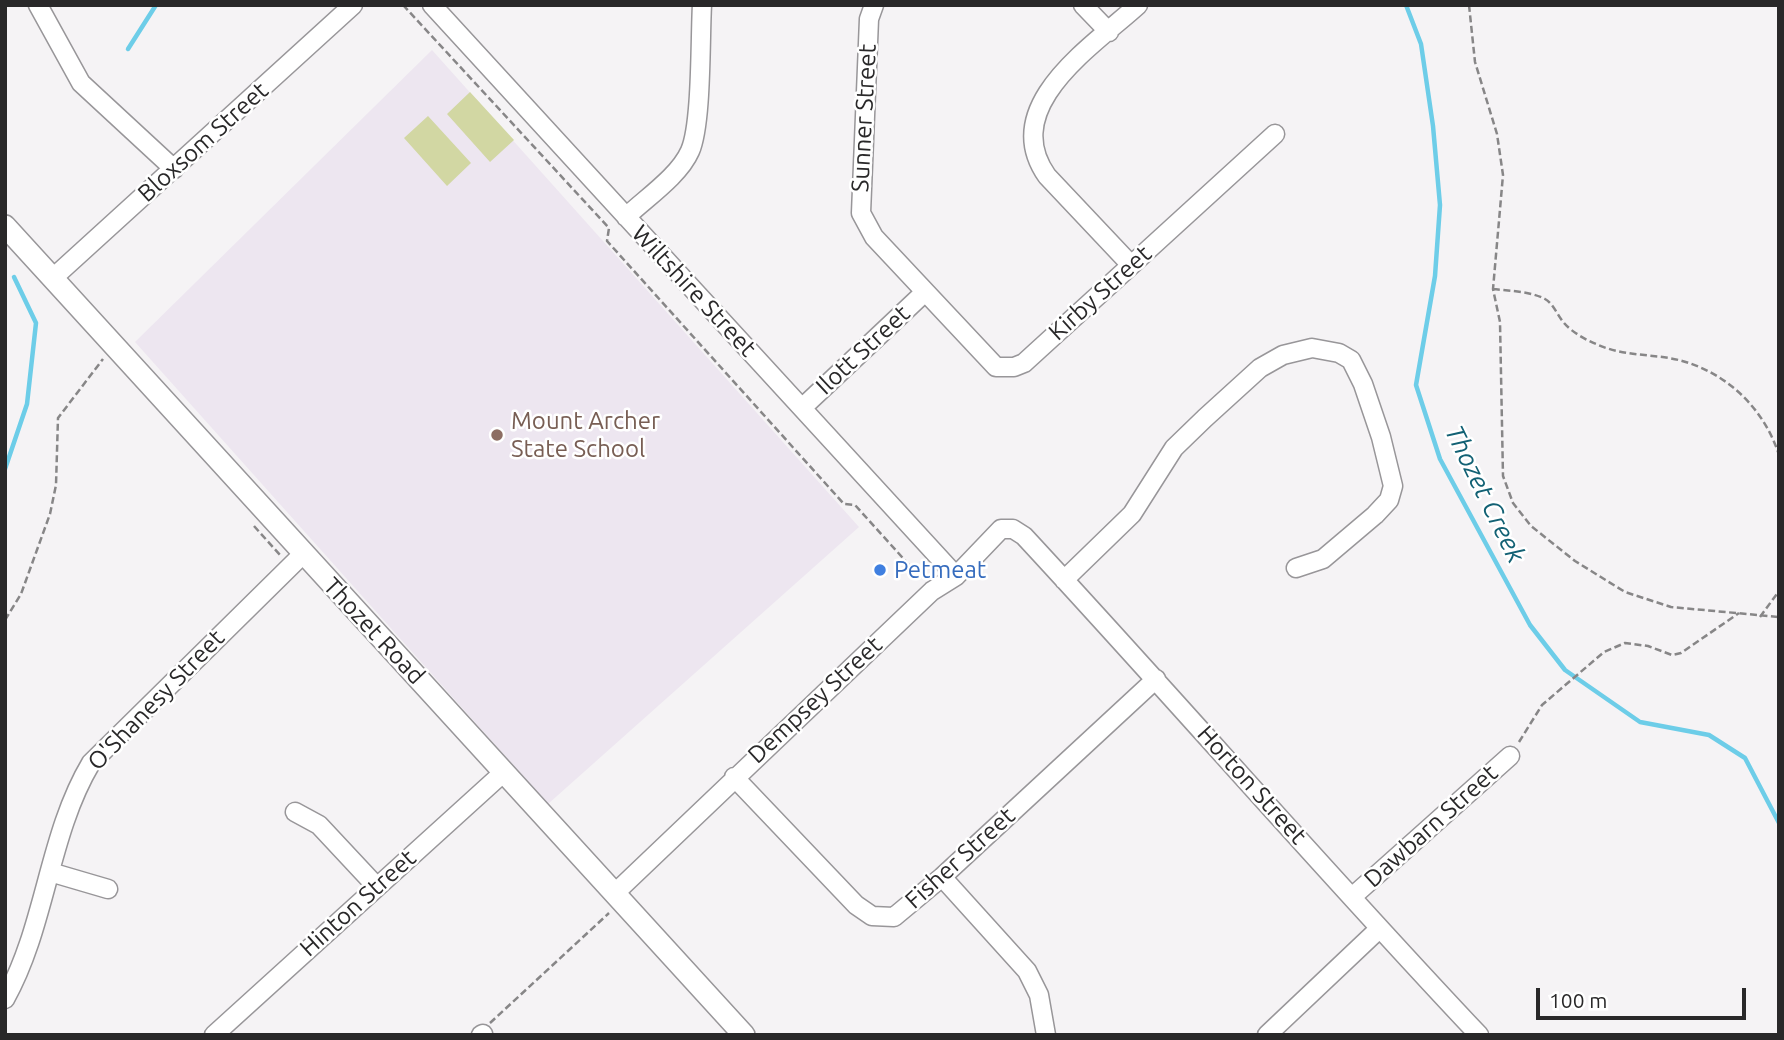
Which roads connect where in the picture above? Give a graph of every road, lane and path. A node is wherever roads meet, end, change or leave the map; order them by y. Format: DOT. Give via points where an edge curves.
graph roads {
  1 [pos="38,5"];
  2 [pos="353,5"];
  3 [pos="403,5"];
  4 [pos="432,5"];
  5 [pos="702,5"];
  6 [pos="874,5"];
  7 [pos="1083,5"];
  8 [pos="1138,5"];
  9 [pos="1469,5"];
  10 [pos="1109,32"];
  11 [pos="1275,134"];
  12 [pos="174,169"];
  13 [pos="626,216"];
  14 [pos="5,226"];
  15 [pos="1131,265"];
  16 [pos="53,278"];
  17 [pos="1493,289"];
  18 [pos="925,292"];
  19 [pos="106,356"];
  20 [pos="802,408"];
  21 [pos="1779,455"];
  22 [pos="1024,536"];
  23 [pos="303,554"];
  24 [pos="1296,568"];
  25 [pos="956,576"];
  26 [pos="920,577"];
  27 [pos="1064,580"];
  28 [pos="1779,591"];
  29 [pos="1740,613"];
  30 [pos="1760,617"];
  31 [pos="1779,617"];
  32 [pos="5,620"];
  33 [pos="1156,679"];
  34 [pos="1510,756"];
  35 [pos="504,772"];
  36 [pos="734,777"];
  37 [pos="295,812"];
  38 [pos="50,872"];
  39 [pos="942,877"];
  40 [pos="376,886"];
  41 [pos="108,889"];
  42 [pos="618,897"];
  43 [pos="1352,897"];
  44 [pos="1379,929"];
  45 [pos="5,999"];
  46 [pos="214,1035"];
  47 [pos="482,1035"];
  48 [pos="744,1035"];
  49 [pos="1046,1035"];
  50 [pos="1267,1035"];
  51 [pos="1479,1035"];
  1 -- 12 [label="street" via="81,83"];
  2 -- 12 [label="street, Bloxsom Street"];
  3 -- 26 [label="path" via="609,228 607,241 844,505 855,505"];
  4 -- 13 [label="street, Wiltshire Street"];
  5 -- 13 [label="street" via="690,152"];
  6 -- 18 [label="street, Sunner Street" via="869,19 861,212 874,237"];
  7 -- 10 [label="street"];
  8 -- 10 [label="street"];
  9 -- 17 [label="path" via="1475,62 1497,134 1503,175"];
  10 -- 15 [label="street" via="1046,92 1032,141 1047,176"];
  11 -- 15 [label="street, Kirby Street"];
  12 -- 16 [label="street, Bloxsom Street"];
  13 -- 20 [label="street, Wiltshire Street"];
  14 -- 16 [label="street, Thozet Road"];
  15 -- 18 [label="street, Kirby Street" via="1024,363 1014,367 996,367 988,361"];
  16 -- 23 [label="street, Thozet Road"];
  17 -- 21 [label="path" via="1547,300 1565,325 1595,344 1632,356 1669,358 1708,371 1743,394 1773,435"];
  17 -- 29 [label="path" via="1500,322 1503,476 1513,503 1542,535 1625,593 1671,607"];
  18 -- 20 [label="street, Ilott Street"];
  19 -- 32 [label="path" via="58,418 56,485 50,514 21,594"];
  20 -- 25 [label="street, Wiltshire Street"];
  22 -- 25 [label="street, Dempsey Street" via="1001,529"];
  22 -- 27 [label="street, Horton Street"];
  23 -- 35 [label="street, Thozet Road"];
  23 -- 38 [label="street, O'Shanesy Street" via="98,754 73,796"];
  24 -- 27 [label="street" via="1323,559 1389,500 1392,486 1377,424 1351,359 1312,348 1283,355 1259,368 1205,418 1174,448 1132,514"];
  25 -- 36 [label="street, Dempsey Street" via="932,591"];
  27 -- 33 [label="street, Horton Street"];
  28 -- 30 [label="path"];
  29 -- 30 [label="path"];
  29 -- 34 [label="path" via="1681,653 1625,643 1604,652 1542,705"];
  30 -- 31 [label="path"];
  33 -- 39 [label="street, Fisher Street"];
  33 -- 43 [label="street, Horton Street"];
  34 -- 43 [label="street, Dawbarn Street"];
  35 -- 40 [label="street, Hinton Street"];
  35 -- 42 [label="street, Thozet Road"];
  36 -- 39 [label="street, Fisher Street" via="856,905 872,916 894,917"];
  36 -- 42 [label="street, Dempsey Street"];
  37 -- 40 [label="street" via="319,825"];
  38 -- 41 [label="street"];
  38 -- 45 [label="street, O'Shanesy Street" via="23,960"];
  39 -- 49 [label="street" via="1027,971 1039,995"];
  40 -- 46 [label="street, Hinton Street"];
  42 -- 47 [label="path" via="493,1018"];
  42 -- 48 [label="street, Thozet Road"];
  43 -- 44 [label="street, Horton Street"];
  44 -- 50 [label="street, Dawbarn Street"];
  44 -- 51 [label="street, Horton Street"];
}
